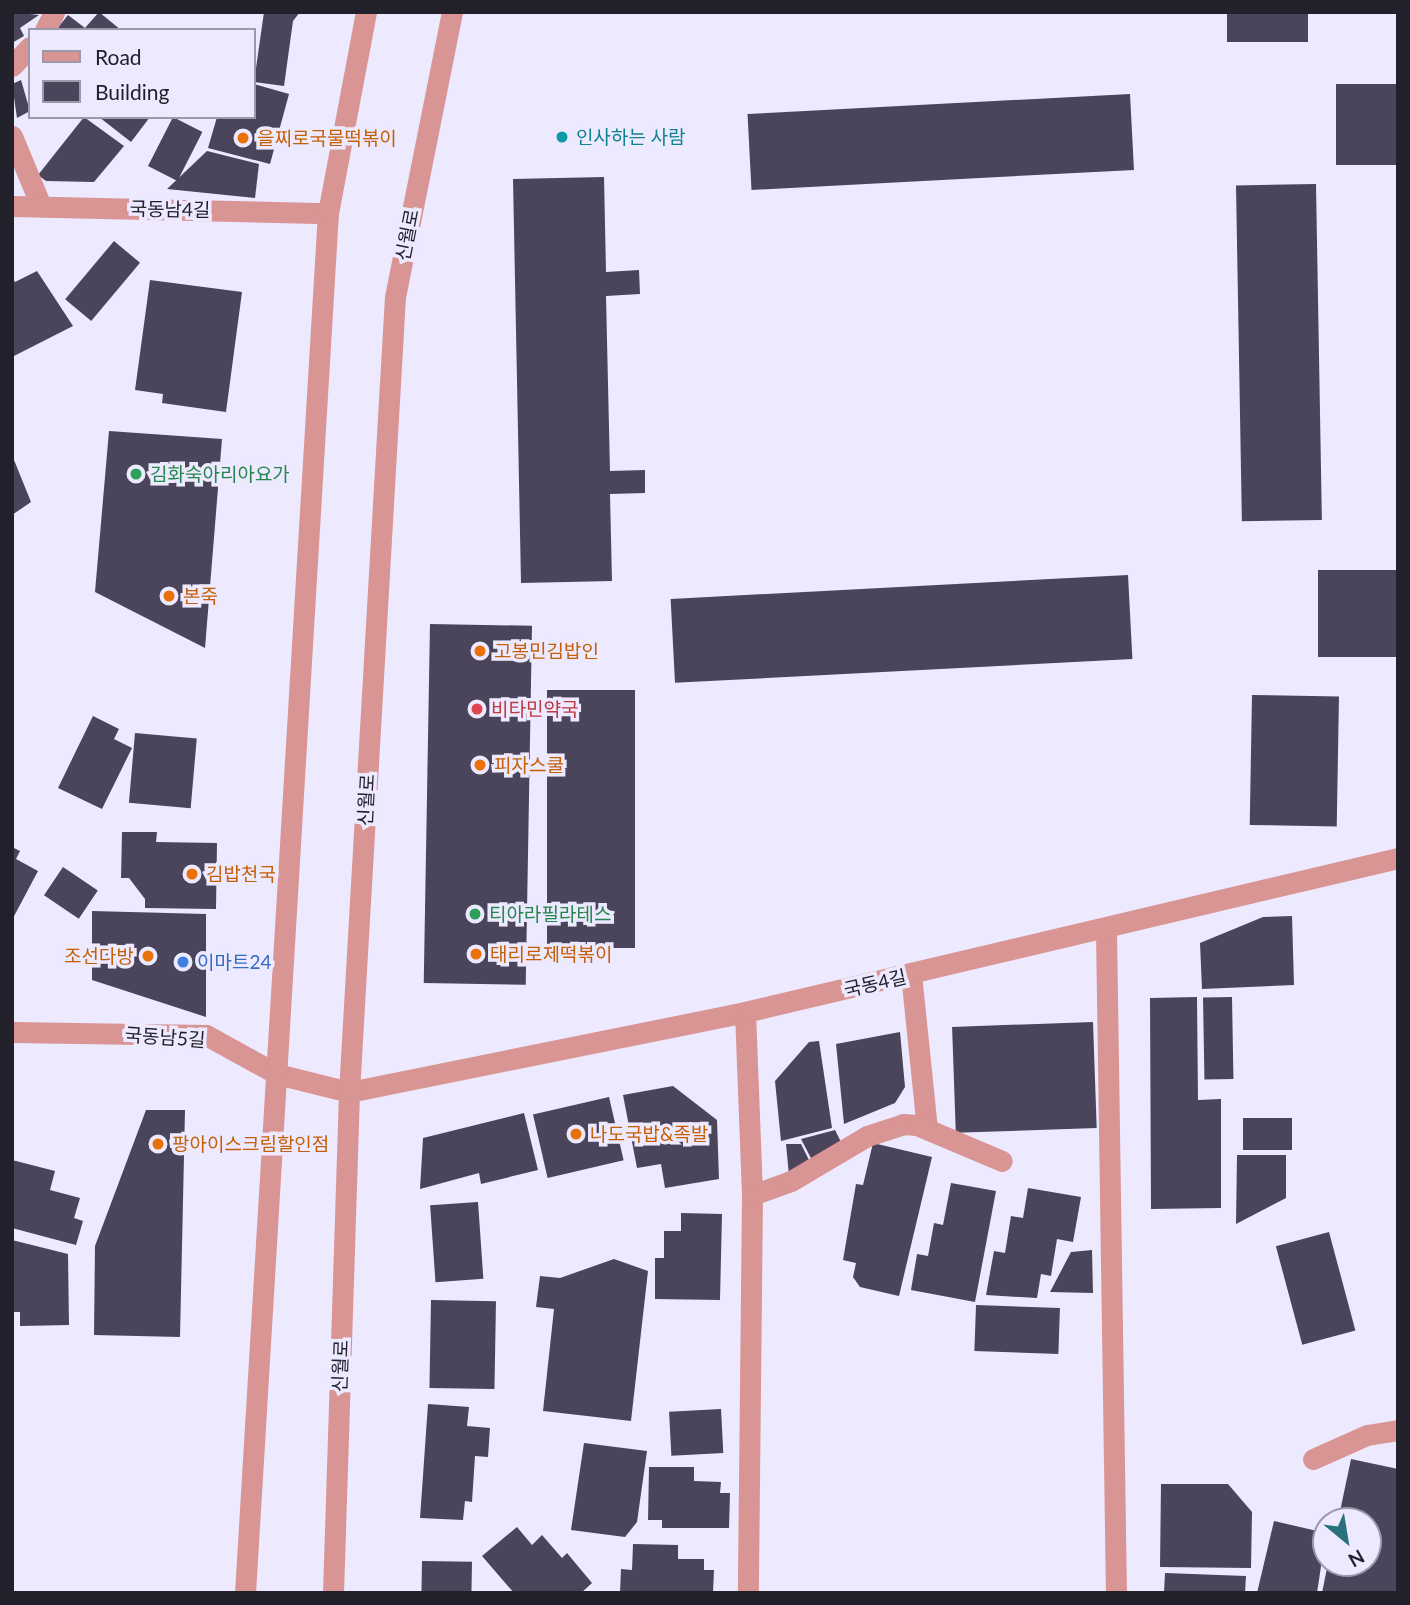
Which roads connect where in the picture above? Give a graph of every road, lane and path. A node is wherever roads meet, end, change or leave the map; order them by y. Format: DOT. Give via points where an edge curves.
graph roads {
  1 [pos="54,12"];
  2 [pos="366,12"];
  3 [pos="452,12"];
  4 [pos="46,28"];
  5 [pos="28,49"];
  6 [pos="12,66"];
  7 [pos="12,136"];
  8 [pos="12,206"];
  9 [pos="41,206"];
  10 [pos="328,213"];
  11 [pos="1398,858"];
  12 [pos="1106,930"];
  13 [pos="911,974"];
  14 [pos="745,1012"];
  15 [pos="12,1032"];
  16 [pos="277,1074"];
  17 [pos="349,1092"];
  18 [pos="927,1128"];
  19 [pos="1002,1161"];
  20 [pos="752,1195"];
  21 [pos="1398,1430"];
  22 [pos="1313,1459"];
  23 [pos="245,1593"];
  24 [pos="333,1593"];
  25 [pos="748,1593"];
  26 [pos="1116,1593"];
  1 -- 4 [label="street"];
  2 -- 10 [label="street"];
  3 -- 17 [label="street, 신월로" via="395,297"];
  5 -- 6 [label="street"];
  7 -- 9 [label="street"];
  8 -- 9 [label="street, 국동남4길"];
  9 -- 10 [label="street, 국동남4길"];
  10 -- 16 [label="street"];
  11 -- 12 [label="street, 국동4길"];
  12 -- 13 [label="street, 국동4길"];
  12 -- 26 [label="street"];
  13 -- 14 [label="street, 국동4길"];
  13 -- 18 [label="street"];
  14 -- 17 [label="street, 국동4길"];
  14 -- 20 [label="street"];
  15 -- 16 [label="street, 국동남5길" via="206,1035"];
  16 -- 17 [label="street, 국동남5길"];
  16 -- 23 [label="street"];
  17 -- 24 [label="street, 신월로"];
  18 -- 19 [label="street"];
  18 -- 20 [label="street" via="886,1128 791,1181"];
  20 -- 25 [label="street"];
  21 -- 22 [label="street" via="1367,1435"];
}
